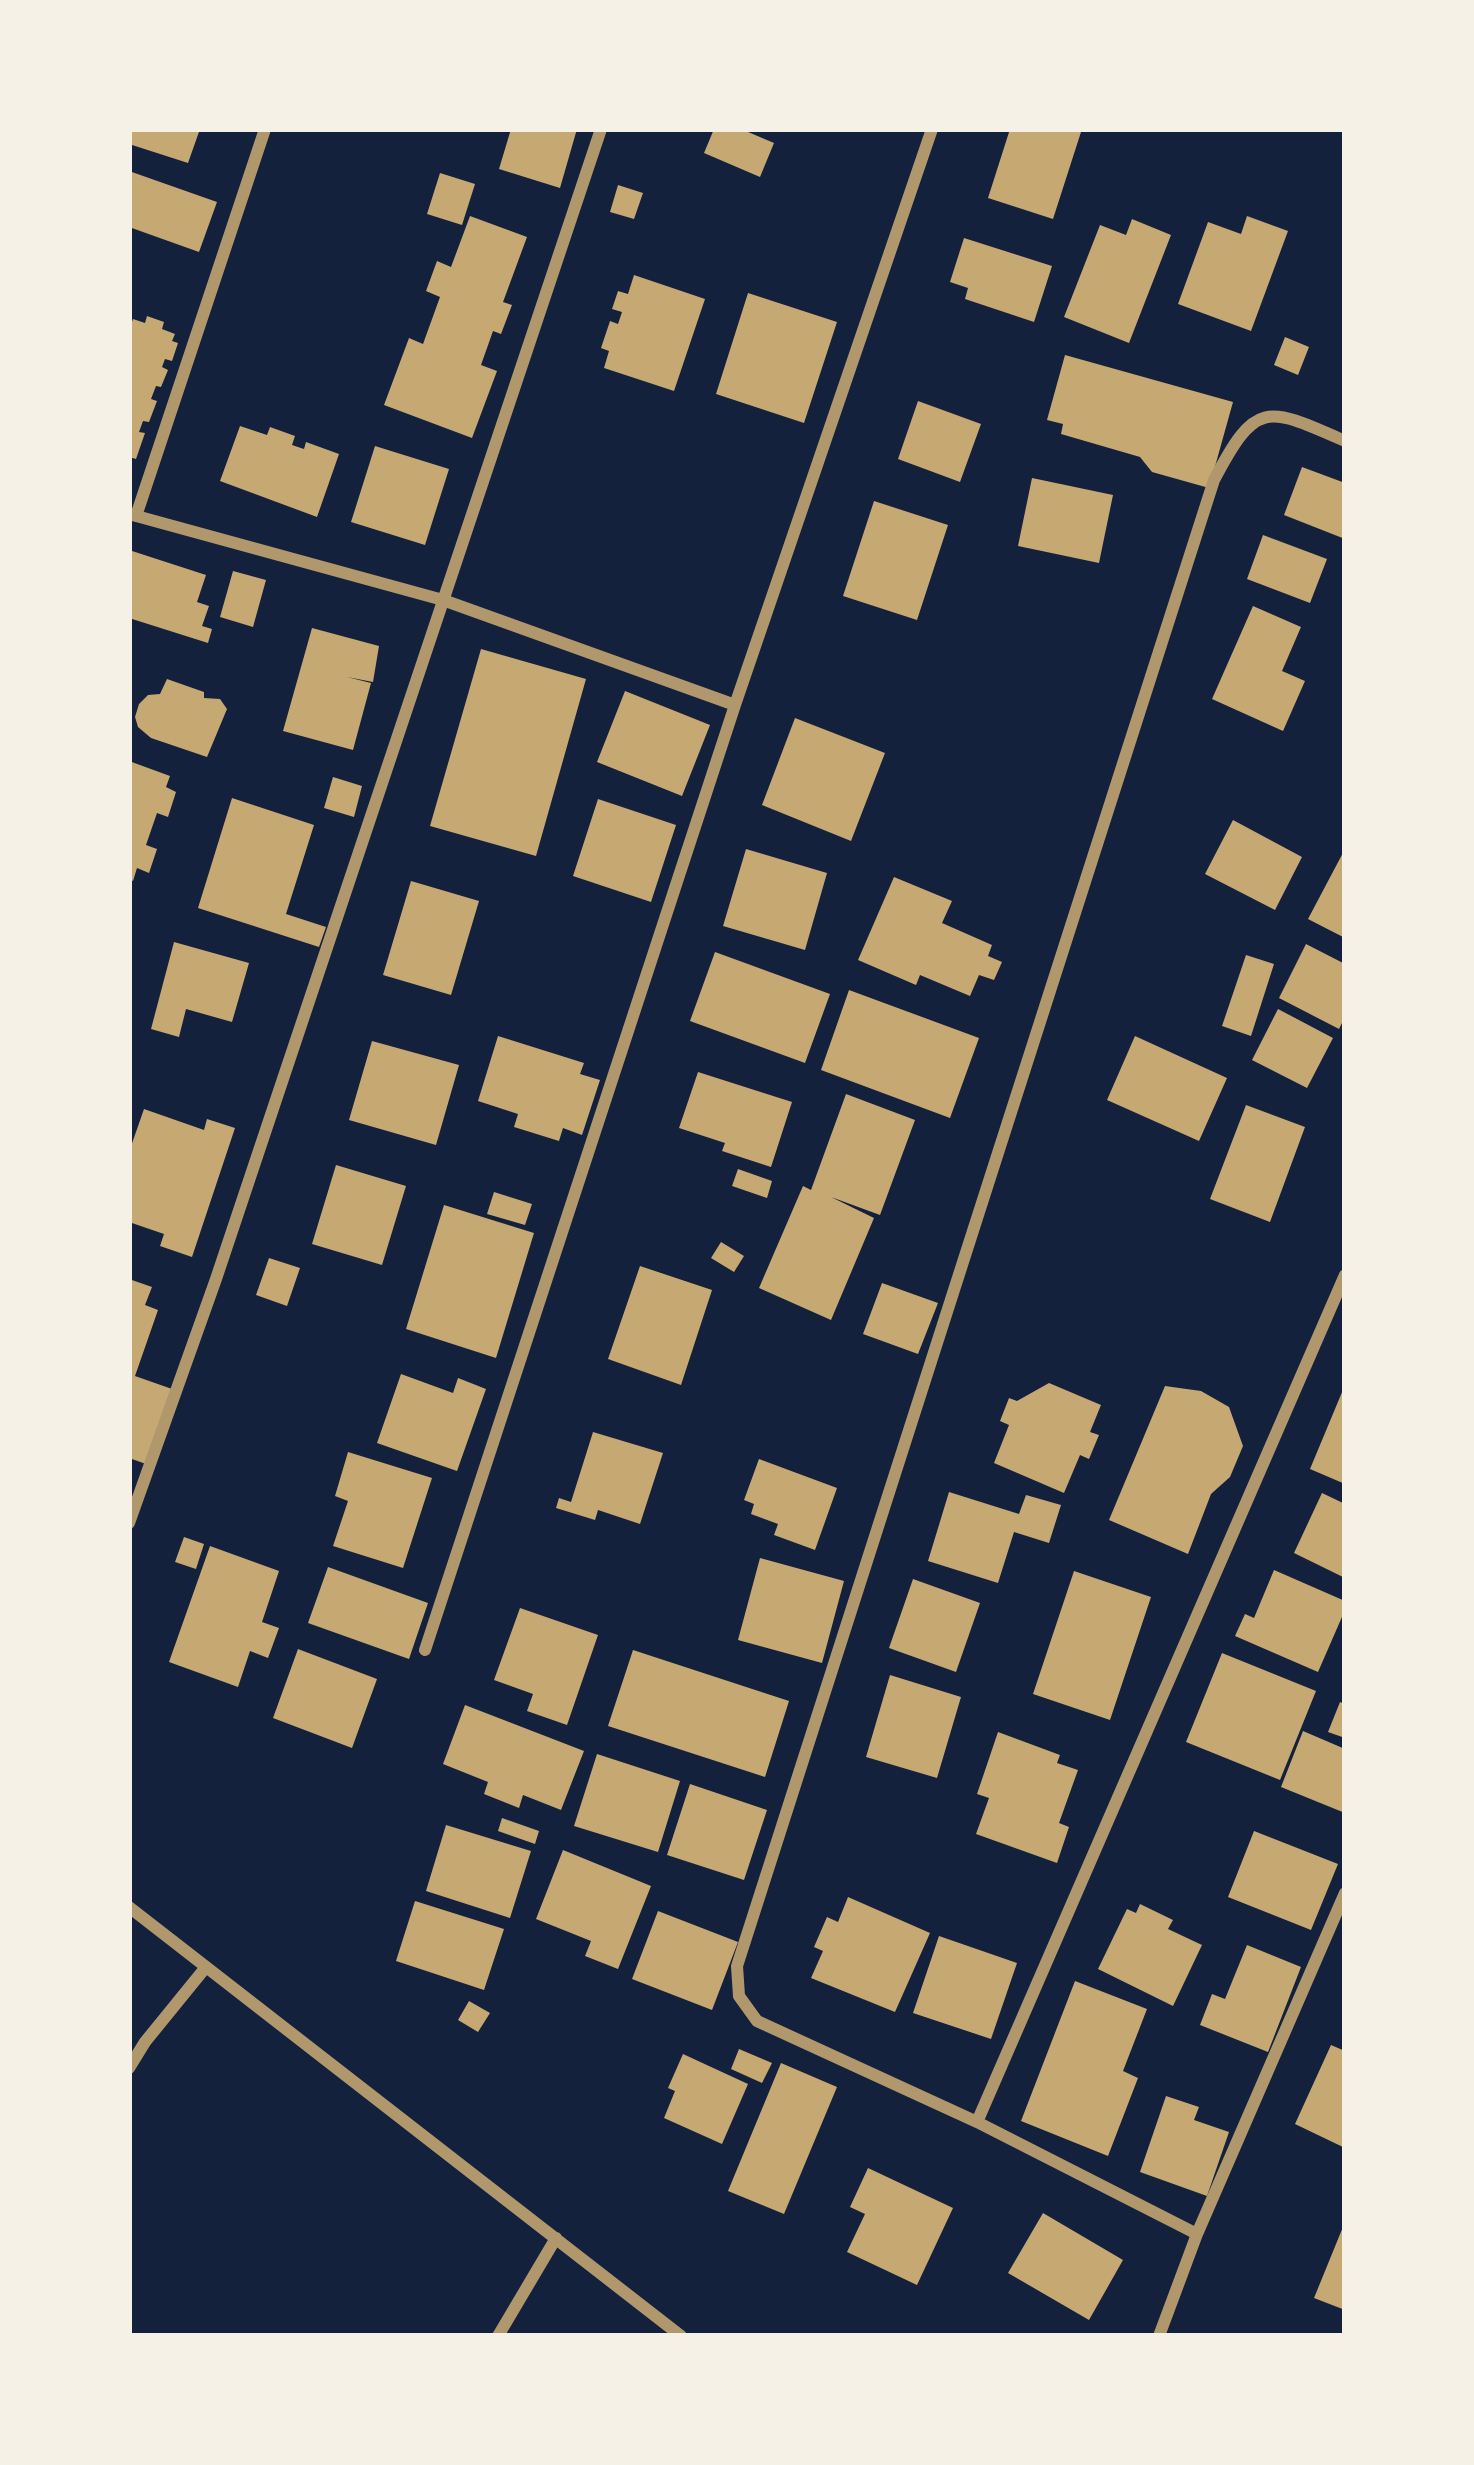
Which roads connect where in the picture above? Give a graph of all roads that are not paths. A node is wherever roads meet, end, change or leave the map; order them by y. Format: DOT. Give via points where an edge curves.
graph roads {
  1 [pos="265,129"];
  2 [pos="601,129"];
  3 [pos="932,129"];
  4 [pos="1345,441"];
  5 [pos="132,515"];
  6 [pos="442,600"];
  7 [pos="735,705"];
  8 [pos="1345,1275"];
  9 [pos="129,1523"];
  10 [pos="425,1650"];
  11 [pos="1345,1893"];
  12 [pos="129,1907"];
  13 [pos="206,1967"];
  14 [pos="129,2068"];
  15 [pos="977,2122"];
  16 [pos="1197,2234"];
  17 [pos="556,2238"];
  18 [pos="498,2336"];
  19 [pos="681,2336"];
  20 [pos="1159,2336"];
  1 -- 5 [label="street"];
  2 -- 6 [label="street"];
  3 -- 7 [label="street"];
  4 -- 15 [label="street" via="1294,418 1265,415 1235,440 1214,480 737,1966 740,1996 757,2020"];
  5 -- 6 [label="street"];
  6 -- 7 [label="street"];
  6 -- 9 [label="street"];
  7 -- 10 [label="street"];
  8 -- 15 [label="street"];
  11 -- 16 [label="street"];
  12 -- 13 [label="street"];
  13 -- 14 [label="street"];
  13 -- 17 [label="street"];
  15 -- 16 [label="street"];
  16 -- 20 [label="street"];
  17 -- 18 [label="street"];
  17 -- 19 [label="street"];
}
